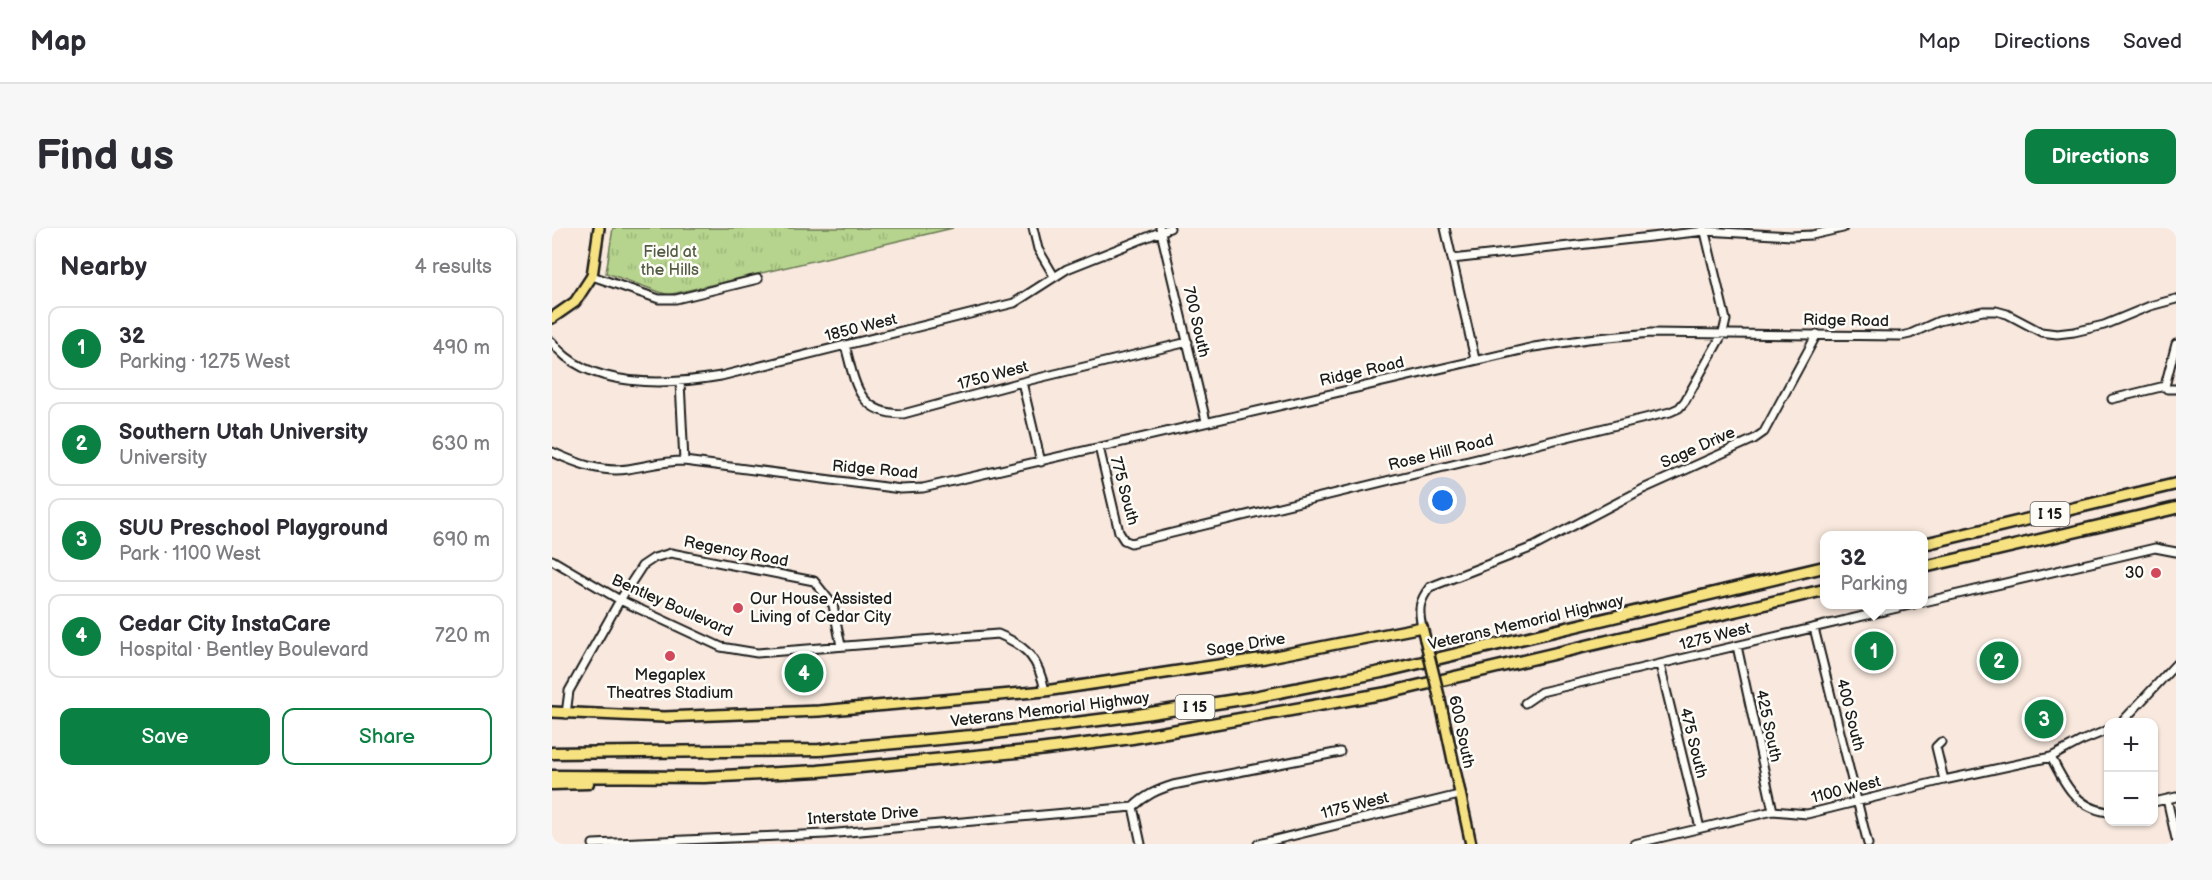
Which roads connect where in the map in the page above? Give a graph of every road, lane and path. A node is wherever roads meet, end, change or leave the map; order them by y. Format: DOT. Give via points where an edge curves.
graph roads {
  1 [pos="599,228"];
  2 [pos="1033,228"];
  3 [pos="1170,228"];
  4 [pos="1444,228"];
  5 [pos="1843,228"];
  6 [pos="1161,229"];
  7 [pos="1704,230"];
  8 [pos="1452,259"];
  9 [pos="592,276"];
  10 [pos="1054,276"];
  11 [pos="758,279"];
  12 [pos="2176,299"];
  13 [pos="552,318"];
  14 [pos="1723,333"];
  15 [pos="1817,334"];
  16 [pos="552,342"];
  17 [pos="1188,342"];
  18 [pos="2176,344"];
  19 [pos="845,345"];
  20 [pos="1475,359"];
  21 [pos="680,382"];
  22 [pos="1022,382"];
  23 [pos="2165,386"];
  24 [pos="2176,389"];
  25 [pos="2112,399"];
  26 [pos="1206,422"];
  27 [pos="1099,447"];
  28 [pos="552,452"];
  29 [pos="684,461"];
  30 [pos="1041,462"];
  31 [pos="2176,484"];
  32 [pos="2176,508"];
  33 [pos="1124,540"];
  34 [pos="1928,543"];
  35 [pos="2176,552"];
  36 [pos="552,560"];
  37 [pos="1928,566"];
  38 [pos="1820,568"];
  39 [pos="1820,591"];
  40 [pos="620,600"];
  41 [pos="1928,601"];
  42 [pos="1893,609"];
  43 [pos="1422,627"];
  44 [pos="1814,628"];
  45 [pos="841,646"];
  46 [pos="1737,646"];
  47 [pos="1660,664"];
  48 [pos="2176,664"];
  49 [pos="1045,691"];
  50 [pos="1525,703"];
  51 [pos="552,712"];
  52 [pos="566,714"];
  53 [pos="2127,718"];
  54 [pos="2104,732"];
  55 [pos="1941,742"];
  56 [pos="552,745"];
  57 [pos="619,752"];
  58 [pos="1340,752"];
  59 [pos="552,753"];
  60 [pos="2051,757"];
  61 [pos="552,776"];
  62 [pos="704,777"];
  63 [pos="1944,780"];
  64 [pos="552,784"];
  65 [pos="1459,795"];
  66 [pos="2176,797"];
  67 [pos="2167,799"];
  68 [pos="1857,801"];
  69 [pos="2158,801"];
  70 [pos="1133,807"];
  71 [pos="1773,812"];
  72 [pos="2104,812"];
  73 [pos="1700,828"];
  74 [pos="826,834"];
  75 [pos="2176,839"];
  76 [pos="742,841"];
  77 [pos="1654,842"];
  78 [pos="654,843"];
  79 [pos="593,844"];
  80 [pos="827,844"];
  81 [pos="1141,844"];
  82 [pos="1258,844"];
  83 [pos="1471,844"];
  84 [pos="1634,844"];
  85 [pos="1868,844"];
  1 -- 9 [label="main road"];
  2 -- 10 [label="street" via="1038,249"];
  3 -- 6 [label="street, 1850 West"];
  4 -- 8 [label="street"];
  5 -- 7 [label="street" via="1791,236"];
  6 -- 10 [label="street, 1850 West"];
  6 -- 17 [label="street, 700 South"];
  7 -- 8 [label="street"];
  7 -- 14 [label="street" via="1726,320"];
  8 -- 20 [label="street"];
  9 -- 11 [label="street" via="659,298 676,299"];
  9 -- 13 [label="main road" via="575,302"];
  10 -- 19 [label="street, 1850 West" via="1014,303"];
  12 -- 15 [label="street, Ridge Road" via="2111,322 2057,334 2041,332 1996,310 1939,321 1901,336"];
  14 -- 15 [label="street, Ridge Road"];
  14 -- 20 [label="street, Ridge Road" via="1650,333 1588,339"];
  14 -- 33 [label="street, Rose Hill Road" via="1685,401 1670,412 1131,543"];
  15 -- 43 [label="street, Sage Drive" via="1764,432 1533,547 1430,587 1418,609"];
  16 -- 21 [label="street, 1850 West" via="568,360 583,368 628,380"];
  17 -- 22 [label="street, 1750 West"];
  17 -- 26 [label="street, 700 South"];
  18 -- 23 [label="street"];
  19 -- 21 [label="street, 1850 West" via="721,376"];
  19 -- 22 [label="street, 1750 West" via="860,393 867,403 890,414 903,414"];
  20 -- 26 [label="street, Ridge Road"];
  21 -- 29 [label="street"];
  22 -- 30 [label="street"];
  23 -- 24 [label="street"];
  23 -- 25 [label="street"];
  26 -- 27 [label="street, Ridge Road"];
  27 -- 30 [label="street, Ridge Road"];
  27 -- 33 [label="street, 775 South"];
  28 -- 29 [label="street, Ridge Road" via="608,470"];
  29 -- 30 [label="street, Ridge Road" via="901,489 948,484"];
  31 -- 34 [label="highway, I 15"];
  32 -- 37 [label="highway, I 15"];
  35 -- 41 [label="street" via="2155,548"];
  36 -- 40 [label="street, Bentley Boulevard"];
  38 -- 57 [label="highway, Veterans Memorial Highway / I 15" via="1381,672 1120,718 819,750"];
  39 -- 62 [label="highway, I 15" via="1387,693 1252,718 1014,753 829,771"];
  40 -- 45 [label="street, Bentley Boulevard" via="721,647 757,653"];
  40 -- 45 [label="street, Regency Road" via="642,566 671,553 814,581 833,604"];
  40 -- 52 [label="street, Regency Road" via="569,691"];
  42 -- 44 [label="street, 1275 West"];
  43 -- 49 [label="main road, Sage Drive" via="1266,658"];
  43 -- 65 [label="main road, 600 South, bridge"];
  44 -- 46 [label="street, 1275 West"];
  44 -- 68 [label="street, 400 South"];
  45 -- 49 [label="street, Bentley Boulevard" via="998,634 1016,641 1033,659"];
  46 -- 47 [label="street, 1275 West"];
  46 -- 71 [label="street, 425 South"];
  47 -- 50 [label="street, 1275 West" via="1541,692"];
  47 -- 73 [label="street, 475 South"];
  48 -- 53 [label="street"];
  49 -- 52 [label="main road, Sage Drive" via="819,711 664,717"];
  51 -- 52 [label="main road, Sage Drive"];
  54 -- 60 [label="street, 1100 West"];
  55 -- 63 [label="street" via="1936,747"];
  56 -- 57 [label="highway"];
  57 -- 59 [label="highway, Veterans Memorial Highway / I 15"];
  58 -- 70 [label="street" via="1173,785 1155,791"];
  60 -- 63 [label="street, 1100 West"];
  60 -- 72 [label="street" via="2076,798"];
  61 -- 62 [label="highway, I 15"];
  62 -- 64 [label="highway" via="691,781"];
  63 -- 68 [label="street, 1100 West"];
  65 -- 82 [label="street, 1175 West"];
  65 -- 83 [label="main road, 600 South"];
  66 -- 67 [label="street"];
  67 -- 69 [label="street"];
  67 -- 75 [label="street"];
  68 -- 71 [label="street, 1100 West" via="1807,814"];
  68 -- 85 [label="street, 400 South"];
  70 -- 74 [label="street, Interstate Drive"];
  70 -- 81 [label="street"];
  71 -- 73 [label="street, 1100 West"];
  73 -- 77 [label="street, 1100 West"];
  74 -- 76 [label="street, Interstate Drive"];
  74 -- 80 [label="street"];
  76 -- 78 [label="street, Interstate Drive"];
  77 -- 84 [label="street, 1100 West"];
  78 -- 79 [label="street, Interstate Drive"];
}
